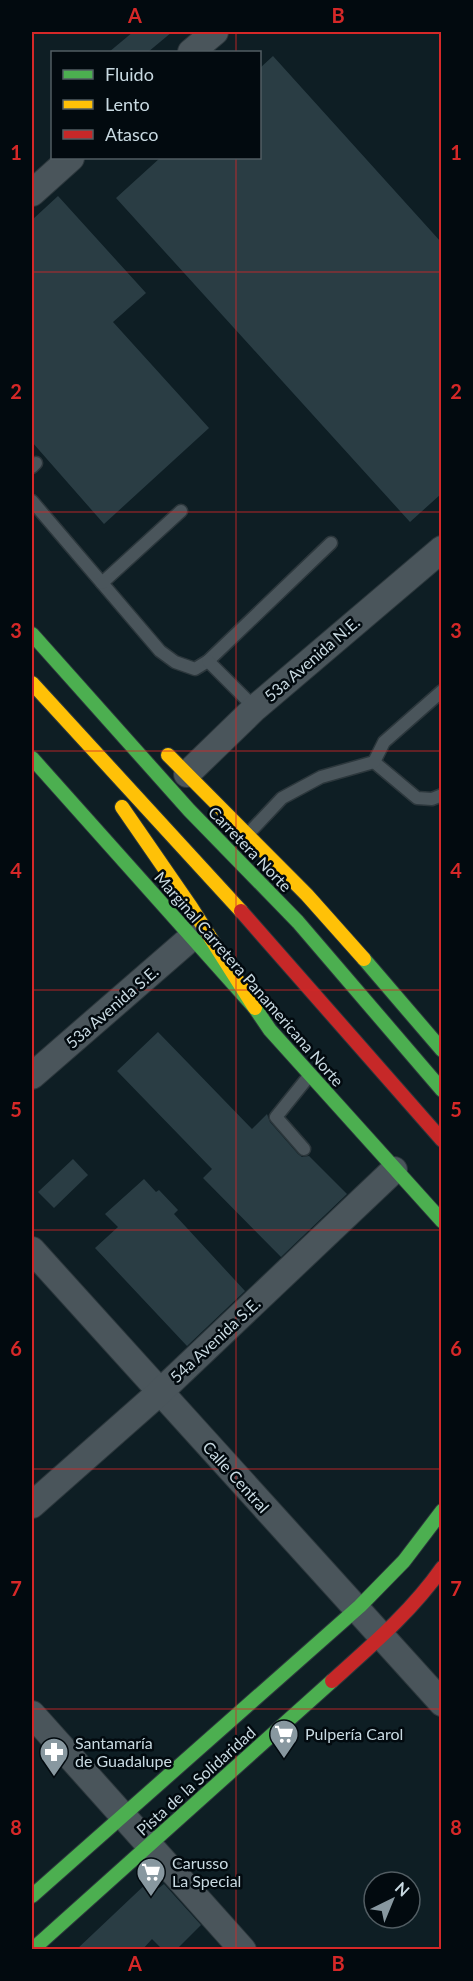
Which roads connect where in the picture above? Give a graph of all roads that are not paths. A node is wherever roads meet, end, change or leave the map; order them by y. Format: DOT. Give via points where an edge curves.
graph roads {
  1 [pos="215,32"];
  2 [pos="192,51"];
  3 [pos="70,159"];
  4 [pos="32,193"];
  5 [pos="32,501"];
  6 [pos="182,511"];
  7 [pos="331,543"];
  8 [pos="441,549"];
  9 [pos="102,583"];
  10 [pos="32,617"];
  11 [pos="48,631"];
  12 [pos="32,634"];
  13 [pos="208,662"];
  14 [pos="32,683"];
  15 [pos="441,691"];
  16 [pos="255,708"];
  17 [pos="62,718"];
  18 [pos="162,749"];
  19 [pos="32,758"];
  20 [pos="374,762"];
  21 [pos="187,774"];
  22 [pos="441,795"];
  23 [pos="247,835"];
  24 [pos="192,938"];
  25 [pos="255,1008"];
  26 [pos="441,1050"];
  27 [pos="310,1075"];
  28 [pos="32,1076"];
  29 [pos="441,1090"];
  30 [pos="441,1140"];
  31 [pos="304,1149"];
  32 [pos="394,1170"];
  33 [pos="441,1221"];
  34 [pos="32,1250"];
  35 [pos="160,1392"];
  36 [pos="32,1505"];
  37 [pos="441,1511"];
  38 [pos="441,1568"];
  39 [pos="437,1578"];
  40 [pos="355,1608"];
  41 [pos="381,1637"];
  42 [pos="441,1703"];
  43 [pos="32,1714"];
  44 [pos="123,1815"];
  45 [pos="150,1846"];
  46 [pos="32,1896"];
  47 [pos="32,1950"];
  48 [pos="243,1950"];
  1 -- 2 [label="street"];
  3 -- 4 [label="street"];
  5 -- 9 [label="lane"];
  6 -- 9 [label="lane"];
  7 -- 13 [label="lane"];
  8 -- 16 [label="street, 53a Avenida N.E."];
  9 -- 13 [label="lane" via="160,651 195,669"];
  10 -- 11 [label="main road"];
  12 -- 29 [label="main road, Carretera Norte" via="189,810 298,922"];
  13 -- 16 [label="lane"];
  14 -- 17 [label="main road"];
  15 -- 20 [label="lane" via="384,742"];
  16 -- 21 [label="street, 53a Avenida N.E."];
  17 -- 25 [label="main road"];
  17 -- 30 [label="main road" via="276,949"];
  18 -- 21 [label="main road"];
  19 -- 24 [label="main road, Marginal Carretera Panamericana Norte"];
  20 -- 22 [label="lane" via="417,798"];
  20 -- 23 [label="lane" via="321,777 282,798"];
  21 -- 23 [label="main road"];
  23 -- 26 [label="main road" via="307,895"];
  24 -- 25 [label="main road, Marginal Carretera Panamericana Norte"];
  24 -- 28 [label="street, 53a Avenida S.E."];
  25 -- 27 [label="main road, Marginal Carretera Panamericana Norte"];
  27 -- 31 [label="lane" via="276,1116"];
  27 -- 32 [label="main road, Marginal Carretera Panamericana Norte"];
  32 -- 33 [label="main road, Marginal Carretera Panamericana Norte"];
  32 -- 35 [label="street, 54a Avenida S.E."];
  34 -- 35 [label="street, Calle Central"];
  35 -- 36 [label="street, 54a Avenida S.E."];
  35 -- 40 [label="street, Calle Central"];
  37 -- 40 [label="main road, Pista de la Solidaridad" via="400,1566"];
  38 -- 39 [label="main road, Pista de la Solidaridad"];
  39 -- 41 [label="main road, Pista de la Solidaridad"];
  40 -- 41 [label="street, Calle Central"];
  40 -- 44 [label="main road, Pista de la Solidaridad"];
  41 -- 42 [label="street, Calle Central"];
  41 -- 45 [label="main road, Pista de la Solidaridad"];
  43 -- 44 [label="street"];
  44 -- 45 [label="street"];
  44 -- 46 [label="main road, Pista de la Solidaridad"];
  45 -- 47 [label="main road, Pista de la Solidaridad"];
  45 -- 48 [label="street"];
}
